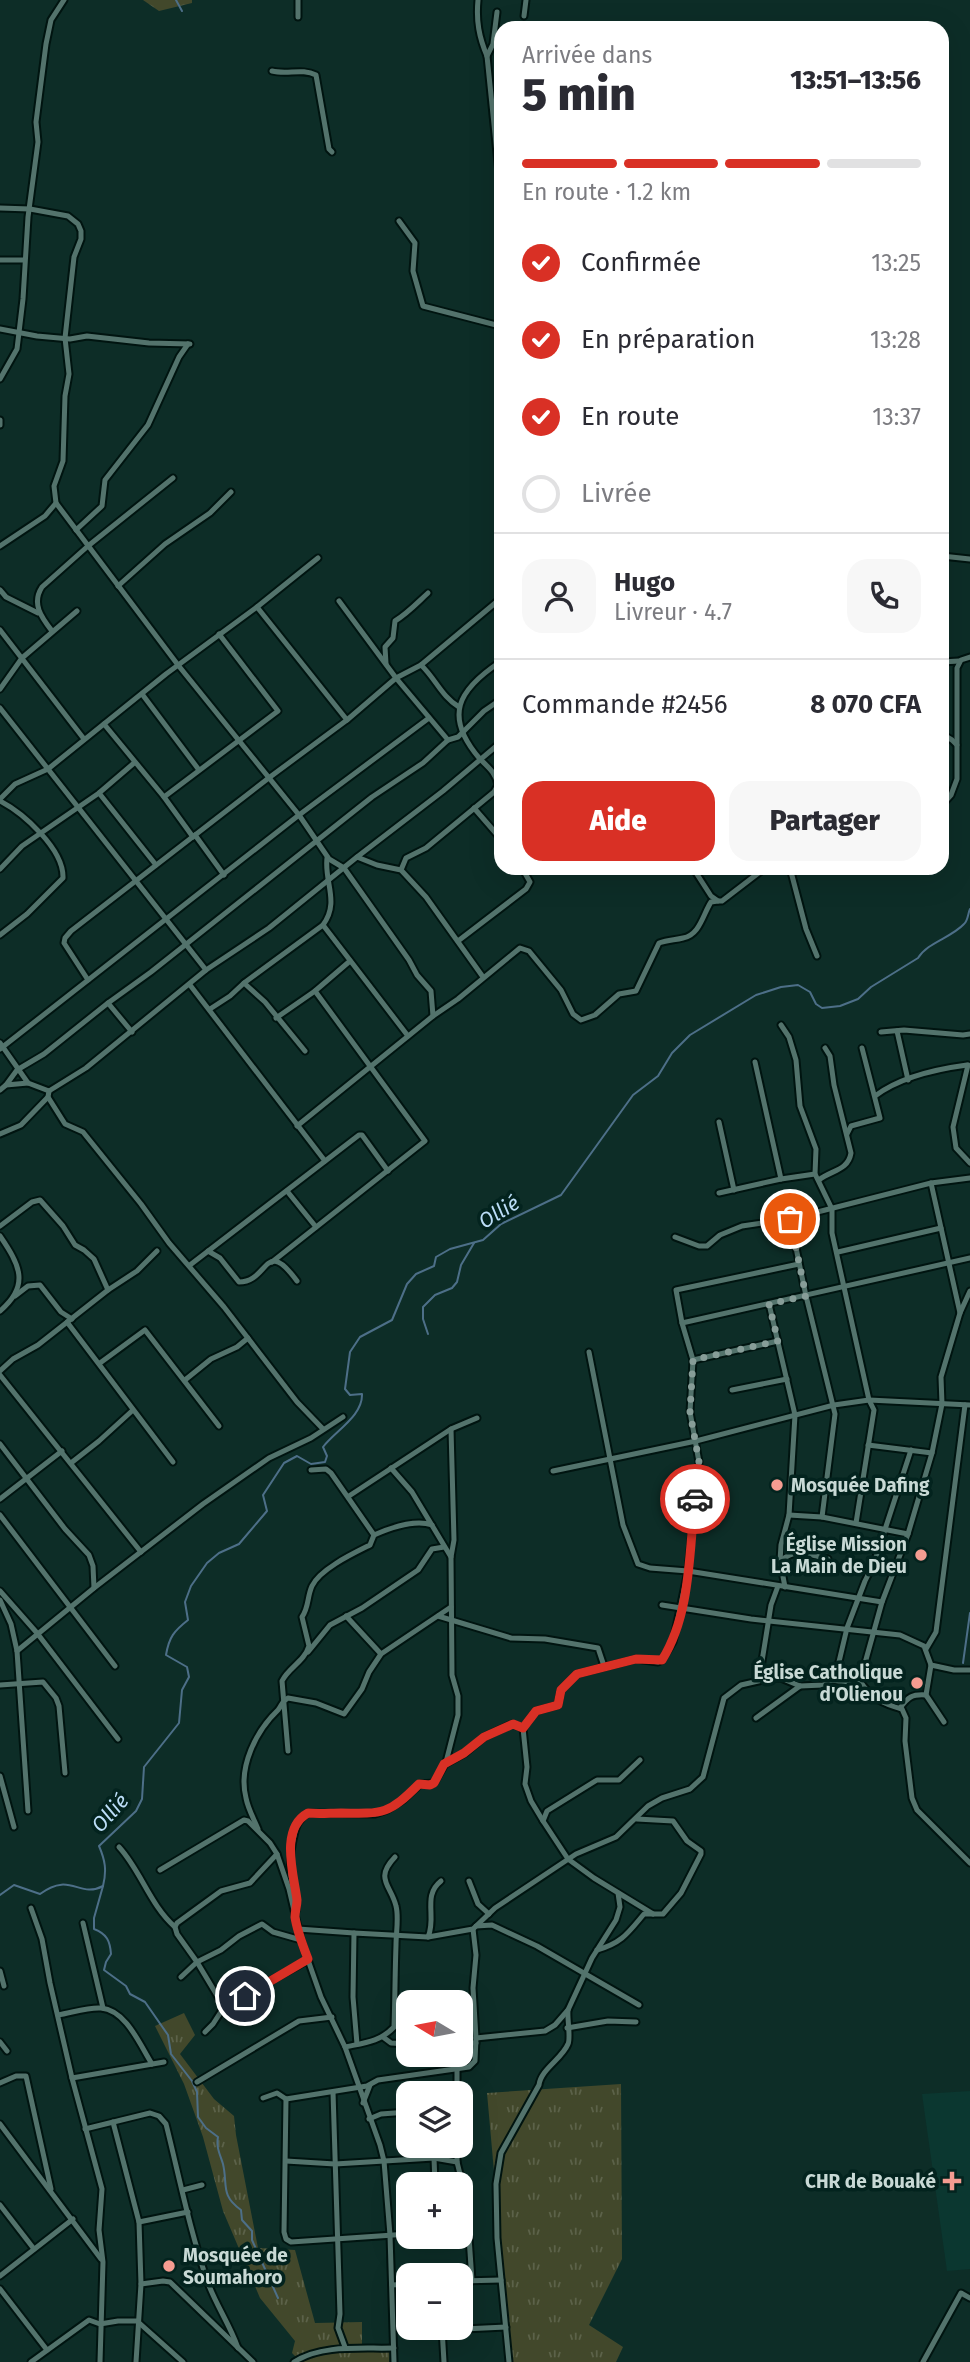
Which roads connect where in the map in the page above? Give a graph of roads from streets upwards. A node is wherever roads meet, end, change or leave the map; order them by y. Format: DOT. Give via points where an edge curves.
graph roads {
  1 [pos="64,0"];
  2 [pos="298,0"];
  3 [pos="478,0"];
  4 [pos="526,0"];
  5 [pos="497,12"];
  6 [pos="524,16"];
  7 [pos="298,17"];
  8 [pos="496,21"];
  9 [pos="494,36"];
  10 [pos="487,56"];
  11 [pos="272,71"];
  12 [pos="494,124"];
  13 [pos="332,152"];
  14 [pos="0,208"];
  15 [pos="30,209"];
  16 [pos="399,221"];
  17 [pos="0,260"];
  18 [pos="24,260"];
  19 [pos="494,324"];
  20 [pos="0,329"];
  21 [pos="19,333"];
  22 [pos="65,338"];
  23 [pos="0,377"];
  24 [pos="0,420"];
  25 [pos="0,425"];
  26 [pos="173,478"];
  27 [pos="231,492"];
  28 [pos="56,503"];
  29 [pos="76,530"];
  30 [pos="0,546"];
  31 [pos="88,546"];
  32 [pos="949,557"];
  33 [pos="318,558"];
  34 [pos="970,559"];
  35 [pos="118,586"];
  36 [pos="0,590"];
  37 [pos="428,593"];
  38 [pos="339,601"];
  39 [pos="494,603"];
  40 [pos="257,607"];
  41 [pos="77,611"];
  42 [pos="38,613"];
  43 [pos="0,631"];
  44 [pos="52,631"];
  45 [pos="219,634"];
  46 [pos="970,657"];
  47 [pos="22,658"];
  48 [pos="961,660"];
  49 [pos="949,661"];
  50 [pos="386,664"];
  51 [pos="421,665"];
  52 [pos="178,666"];
  53 [pos="494,667"];
  54 [pos="396,678"];
  55 [pos="0,689"];
  56 [pos="142,694"];
  57 [pos="494,704"];
  58 [pos="459,707"];
  59 [pos="0,708"];
  60 [pos="429,718"];
  61 [pos="347,720"];
  62 [pos="104,724"];
  63 [pos="461,732"];
  64 [pos="949,738"];
  65 [pos="84,739"];
  66 [pos="448,740"];
  67 [pos="240,741"];
  68 [pos="957,745"];
  69 [pos="494,748"];
  70 [pos="480,758"];
  71 [pos="134,763"];
  72 [pos="48,769"];
  73 [pos="199,770"];
  74 [pos="494,772"];
  75 [pos="270,777"];
  76 [pos="494,789"];
  77 [pos="99,793"];
  78 [pos="164,797"];
  79 [pos="949,797"];
  80 [pos="0,800"];
  81 [pos="77,808"];
  82 [pos="474,808"];
  83 [pos="299,815"];
  84 [pos="494,831"];
  85 [pos="40,833"];
  86 [pos="194,836"];
  87 [pos="316,840"];
  88 [pos="327,856"];
  89 [pos="357,857"];
  90 [pos="156,865"];
  91 [pos="344,868"];
  92 [pos="0,869"];
  93 [pos="401,870"];
  94 [pos="223,875"];
  95 [pos="526,875"];
  96 [pos="698,875"];
  97 [pos="756,875"];
  98 [pos="792,875"];
  99 [pos="330,880"];
  100 [pos="137,881"];
  101 [pos="718,901"];
  102 [pos="166,919"];
  103 [pos="323,925"];
  104 [pos="0,935"];
  105 [pos="458,941"];
  106 [pos="186,943"];
  107 [pos="817,956"];
  108 [pos="351,961"];
  109 [pos="206,970"];
  110 [pos="483,977"];
  111 [pos="88,980"];
  112 [pos="244,984"];
  113 [pos="190,985"];
  114 [pos="315,991"];
  115 [pos="108,1003"];
  116 [pos="211,1009"];
  117 [pos="433,1016"];
  118 [pos="276,1018"];
  119 [pos="781,1025"];
  120 [pos="897,1031"];
  121 [pos="132,1032"];
  122 [pos="881,1032"];
  123 [pos="970,1034"];
  124 [pos="408,1036"];
  125 [pos="1,1047"];
  126 [pos="825,1048"];
  127 [pos="862,1048"];
  128 [pos="305,1051"];
  129 [pos="755,1062"];
  130 [pos="969,1064"];
  131 [pos="369,1066"];
  132 [pos="17,1070"];
  133 [pos="908,1080"];
  134 [pos="28,1083"];
  135 [pos="6,1085"];
  136 [pos="0,1090"];
  137 [pos="48,1094"];
  138 [pos="875,1096"];
  139 [pos="719,1122"];
  140 [pos="297,1126"];
  141 [pos="0,1134"];
  142 [pos="847,1134"];
  143 [pos="325,1161"];
  144 [pos="970,1163"];
  145 [pos="388,1171"];
  146 [pos="815,1174"];
  147 [pos="970,1178"];
  148 [pos="781,1179"];
  149 [pos="819,1181"];
  150 [pos="931,1183"];
  151 [pos="734,1190"];
  152 [pos="287,1191"];
  153 [pos="719,1193"];
  154 [pos="832,1209"];
  155 [pos="790,1219"];
  156 [pos="0,1226"];
  157 [pos="316,1227"];
  158 [pos="941,1228"];
  159 [pos="0,1236"];
  160 [pos="675,1237"];
  161 [pos="157,1251"];
  162 [pos="208,1251"];
  163 [pos="838,1252"];
  164 [pos="970,1258"];
  165 [pos="272,1262"];
  166 [pos="948,1262"];
  167 [pos="799,1264"];
  168 [pos="190,1265"];
  169 [pos="297,1281"];
  170 [pos="844,1288"];
  171 [pos="108,1290"];
  172 [pos="970,1291"];
  173 [pos="806,1296"];
  174 [pos="11,1301"];
  175 [pos="769,1304"];
  176 [pos="0,1311"];
  177 [pos="960,1313"];
  178 [pos="70,1320"];
  179 [pos="682,1323"];
  180 [pos="248,1338"];
  181 [pos="778,1341"];
  182 [pos="589,1352"];
  183 [pos="693,1360"];
  184 [pos="100,1363"];
  185 [pos="0,1374"];
  186 [pos="787,1379"];
  187 [pos="185,1380"];
  188 [pos="732,1390"];
  189 [pos="869,1400"];
  190 [pos="942,1404"];
  191 [pos="834,1405"];
  192 [pos="968,1405"];
  193 [pos="133,1410"];
  194 [pos="795,1415"];
  195 [pos="343,1417"];
  196 [pos="477,1418"];
  197 [pos="219,1426"];
  198 [pos="323,1429"];
  199 [pos="451,1429"];
  200 [pos="696,1441"];
  201 [pos="0,1444"];
  202 [pos="868,1445"];
  203 [pos="911,1450"];
  204 [pos="62,1451"];
  205 [pos="932,1453"];
  206 [pos="612,1461"];
  207 [pos="173,1462"];
  208 [pos="71,1463"];
  209 [pos="391,1468"];
  210 [pos="311,1470"];
  211 [pos="554,1471"];
  212 [pos="26,1479"];
  213 [pos="349,1496"];
  214 [pos="0,1499"];
  215 [pos="0,1515"];
  216 [pos="789,1515"];
  217 [pos="822,1517"];
  218 [pos="856,1523"];
  219 [pos="432,1525"];
  220 [pos="885,1528"];
  221 [pos="908,1534"];
  222 [pos="374,1535"];
  223 [pos="444,1547"];
  224 [pos="141,1552"];
  225 [pos="451,1557"];
  226 [pos="828,1559"];
  227 [pos="780,1561"];
  228 [pos="688,1571"];
  229 [pos="781,1587"];
  230 [pos="94,1588"];
  231 [pos="0,1591"];
  232 [pos="860,1597"];
  233 [pos="0,1600"];
  234 [pos="882,1602"];
  235 [pos="662,1605"];
  236 [pos="451,1607"];
  237 [pos="70,1608"];
  238 [pos="682,1609"];
  239 [pos="346,1616"];
  240 [pos="437,1616"];
  241 [pos="451,1621"];
  242 [pos="769,1621"];
  243 [pos="848,1628"];
  244 [pos="37,1633"];
  245 [pos="872,1633"];
  246 [pos="926,1649"];
  247 [pos="17,1651"];
  248 [pos="307,1653"];
  249 [pos="381,1654"];
  250 [pos="932,1665"];
  251 [pos="116,1666"];
  252 [pos="604,1666"];
  253 [pos="970,1670"];
  254 [pos="831,1679"];
  255 [pos="759,1681"];
  256 [pos="860,1681"];
  257 [pos="18,1683"];
  258 [pos="0,1685"];
  259 [pos="800,1686"];
  260 [pos="926,1695"];
  261 [pos="284,1699"];
  262 [pos="900,1708"];
  263 [pos="756,1718"];
  264 [pos="944,1722"];
  265 [pos="523,1728"];
  266 [pos="118,1739"];
  267 [pos="288,1751"];
  268 [pos="640,1760"];
  269 [pos="444,1764"];
  270 [pos="65,1773"];
  271 [pos="0,1776"];
  272 [pos="28,1811"];
  273 [pos="636,1819"];
  274 [pos="543,1821"];
  275 [pos="14,1827"];
  276 [pos="261,1835"];
  277 [pos="119,1847"];
  278 [pos="277,1854"];
  279 [pos="395,1857"];
  280 [pos="568,1859"];
  281 [pos="970,1863"];
  282 [pos="160,1870"];
  283 [pos="441,1881"];
  284 [pos="469,1881"];
  285 [pos="618,1892"];
  286 [pos="31,1908"];
  287 [pos="495,1908"];
  288 [pos="489,1914"];
  289 [pos="653,1914"];
  290 [pos="295,1915"];
  291 [pos="83,1923"];
  292 [pos="492,1926"];
  293 [pos="175,1927"];
  294 [pos="474,1928"];
  295 [pos="298,1929"];
  296 [pos="354,1933"];
  297 [pos="396,1935"];
  298 [pos="428,1937"];
  299 [pos="301,1940"];
  300 [pos="597,1950"];
  301 [pos="308,1959"];
  302 [pos="197,1962"];
  303 [pos="0,1971"];
  304 [pos="583,1974"];
  305 [pos="181,1977"];
  306 [pos="4,1986"];
  307 [pos="639,2005"];
  308 [pos="224,2007"];
  309 [pos="103,2008"];
  310 [pos="568,2010"];
  311 [pos="58,2015"];
  312 [pos="332,2017"];
  313 [pos="636,2022"];
  314 [pos="567,2028"];
  315 [pos="205,2032"];
  316 [pos="383,2037"];
  317 [pos="476,2040"];
  318 [pos="473,2041"];
  319 [pos="0,2042"];
  320 [pos="396,2043"];
  321 [pos="357,2044"];
  322 [pos="345,2047"];
  323 [pos="7,2051"];
  324 [pos="164,2062"];
  325 [pos="152,2064"];
  326 [pos="457,2069"];
  327 [pos="72,2078"];
  328 [pos="457,2081"];
  329 [pos="197,2082"];
  330 [pos="0,2083"];
  331 [pos="370,2085"];
  332 [pos="358,2087"];
  333 [pos="333,2092"];
  334 [pos="263,2098"];
  335 [pos="286,2099"];
  336 [pos="363,2103"];
  337 [pos="396,2113"];
  338 [pos="369,2119"];
  339 [pos="113,2122"];
  340 [pos="0,2124"];
  341 [pos="85,2129"];
  342 [pos="434,2158"];
  343 [pos="457,2158"];
  344 [pos="286,2161"];
  345 [pos="384,2161"];
  346 [pos="457,2162"];
  347 [pos="335,2164"];
  348 [pos="435,2172"];
  349 [pos="460,2172"];
  350 [pos="202,2185"];
  351 [pos="51,2190"];
  352 [pos="183,2190"];
  353 [pos="1,2208"];
  354 [pos="188,2212"];
  355 [pos="73,2219"];
  356 [pos="139,2222"];
  357 [pos="390,2235"];
  358 [pos="396,2235"];
  359 [pos="338,2239"];
  360 [pos="34,2249"];
  361 [pos="103,2262"];
  362 [pos="0,2276"];
  363 [pos="501,2280"];
  364 [pos="473,2281"];
  365 [pos="141,2284"];
  366 [pos="392,2285"];
  367 [pos="396,2285"];
  368 [pos="0,2289"];
  369 [pos="970,2298"];
  370 [pos="137,2321"];
  371 [pos="100,2324"];
  372 [pos="506,2327"];
  373 [pos="473,2328"];
  374 [pos="443,2340"];
  375 [pos="237,2347"];
  376 [pos="345,2347"];
  377 [pos="394,2348"];
  378 [pos="47,2350"];
  379 [pos="31,2362"];
  380 [pos="100,2362"];
  381 [pos="136,2362"];
  382 [pos="183,2362"];
  383 [pos="253,2362"];
  384 [pos="294,2362"];
  385 [pos="394,2362"];
  386 [pos="444,2362"];
  387 [pos="509,2362"];
  388 [pos="923,2362"];
  1 -- 15 [label="street" via="51,20 46,44"];
  2 -- 7 [label="street"];
  3 -- 10 [label="street" via="479,37"];
  4 -- 6 [label="street"];
  5 -- 8 [label="street"];
  9 -- 10 [label="street"];
  10 -- 12 [label="street"];
  11 -- 13 [label="street" via="316,75"];
  14 -- 15 [label="street"];
  15 -- 18 [label="street"];
  15 -- 22 [label="street" via="68,216 81,231"];
  16 -- 19 [label="street" via="415,243 413,271 423,306"];
  17 -- 18 [label="street"];
  18 -- 21 [label="street"];
  20 -- 21 [label="street"];
  21 -- 22 [label="street"];
  21 -- 23 [label="street" via="15,354"];
  22 -- 28 [label="street" via="69,374 62,461 54,486"];
  22 -- 29 [label="street" via="189,344 148,425 105,480 103,506"];
  24 -- 25 [label="street"];
  26 -- 31 [label="street"];
  27 -- 35 [label="street"];
  28 -- 29 [label="street"];
  28 -- 30 [label="street" via="45,516"];
  29 -- 31 [label="street"];
  31 -- 35 [label="street"];
  31 -- 42 [label="street" via="42,587"];
  32 -- 34 [label="street"];
  33 -- 40 [label="street"];
  35 -- 52 [label="street"];
  36 -- 42 [label="street"];
  37 -- 50 [label="street" via="396,621 393,638 385,647"];
  38 -- 50 [label="street"];
  39 -- 51 [label="street"];
  40 -- 45 [label="street"];
  40 -- 61 [label="street"];
  41 -- 44 [label="street"];
  42 -- 44 [label="street"];
  43 -- 47 [label="street"];
  44 -- 47 [label="street"];
  45 -- 52 [label="street"];
  45 -- 67 [label="street" via="278,711"];
  46 -- 48 [label="street"];
  47 -- 55 [label="street"];
  47 -- 65 [label="street"];
  48 -- 49 [label="street"];
  48 -- 68 [label="street" via="957,668"];
  50 -- 54 [label="street"];
  51 -- 54 [label="street"];
  51 -- 58 [label="street"];
  52 -- 56 [label="street"];
  52 -- 67 [label="street"];
  53 -- 58 [label="street" via="462,696"];
  54 -- 60 [label="street"];
  54 -- 61 [label="street"];
  56 -- 62 [label="street"];
  56 -- 73 [label="street"];
  57 -- 63 [label="street"];
  58 -- 63 [label="street"];
  59 -- 72 [label="street"];
  60 -- 66 [label="street"];
  60 -- 83 [label="street"];
  61 -- 75 [label="street"];
  62 -- 65 [label="street"];
  62 -- 71 [label="street"];
  63 -- 66 [label="street"];
  63 -- 70 [label="street"];
  64 -- 68 [label="street"];
  65 -- 72 [label="street"];
  66 -- 87 [label="street" via="424,763"];
  67 -- 73 [label="street"];
  67 -- 75 [label="street"];
  68 -- 79 [label="street" via="957,779"];
  69 -- 70 [label="street"];
  70 -- 74 [label="street"];
  70 -- 89 [label="street"];
  71 -- 77 [label="street"];
  71 -- 78 [label="street"];
  72 -- 80 [label="street" via="15,784"];
  72 -- 81 [label="street"];
  73 -- 78 [label="street"];
  75 -- 83 [label="street"];
  75 -- 86 [label="street"];
  76 -- 82 [label="street"];
  77 -- 81 [label="street"];
  77 -- 90 [label="street"];
  78 -- 86 [label="street"];
  80 -- 85 [label="street" via="22,813"];
  81 -- 85 [label="street"];
  81 -- 100 [label="street"];
  82 -- 84 [label="street"];
  82 -- 93 [label="street" via="426,848 406,858"];
  83 -- 87 [label="street"];
  83 -- 94 [label="street"];
  85 -- 92 [label="street"];
  85 -- 104 [label="street" via="62,868 63,878"];
  86 -- 90 [label="street"];
  86 -- 94 [label="street"];
  87 -- 88 [label="street"];
  87 -- 106 [label="street"];
  88 -- 91 [label="street"];
  88 -- 99 [label="street"];
  89 -- 91 [label="street"];
  89 -- 93 [label="street"];
  90 -- 100 [label="street"];
  91 -- 99 [label="street"];
  91 -- 117 [label="street" via="431,991"];
  93 -- 105 [label="street"];
  94 -- 102 [label="street"];
  95 -- 105 [label="street" via="530,881 526,889"];
  96 -- 101 [label="street"];
  97 -- 101 [label="street"];
  98 -- 107 [label="street"];
  99 -- 103 [label="street" via="331,909"];
  99 -- 109 [label="street"];
  100 -- 102 [label="street"];
  100 -- 111 [label="street" via="65,938"];
  101 -- 110 [label="street" via="708,906 696,932 659,943 636,991 619,994 587,1019 573,1014 561,990 523,948"];
  102 -- 106 [label="street"];
  102 -- 111 [label="street"];
  103 -- 108 [label="street"];
  103 -- 112 [label="street"];
  105 -- 110 [label="street"];
  106 -- 109 [label="street"];
  106 -- 115 [label="street"];
  108 -- 114 [label="street"];
  108 -- 124 [label="street"];
  109 -- 113 [label="street"];
  110 -- 117 [label="street"];
  111 -- 125 [label="street"];
  112 -- 116 [label="street"];
  112 -- 118 [label="street"];
  113 -- 116 [label="street"];
  113 -- 121 [label="street"];
  114 -- 118 [label="street"];
  114 -- 131 [label="street"];
  115 -- 121 [label="street"];
  115 -- 132 [label="street"];
  116 -- 140 [label="street"];
  117 -- 124 [label="street"];
  118 -- 128 [label="street"];
  119 -- 146 [label="street" via="796,1060 800,1106 816,1149"];
  120 -- 122 [label="street"];
  120 -- 123 [label="street"];
  120 -- 133 [label="street"];
  121 -- 137 [label="street"];
  124 -- 131 [label="street"];
  125 -- 132 [label="street"];
  126 -- 142 [label="street"];
  127 -- 138 [label="street"];
  129 -- 148 [label="street"];
  130 -- 133 [label="street"];
  130 -- 144 [label="street" via="953,1127 956,1148"];
  131 -- 140 [label="street"];
  131 -- 145 [label="street" via="425,1140"];
  132 -- 134 [label="street"];
  132 -- 135 [label="street"];
  133 -- 138 [label="street"];
  134 -- 135 [label="street"];
  134 -- 137 [label="street"];
  135 -- 136 [label="street"];
  137 -- 141 [label="street" via="21,1125"];
  137 -- 168 [label="street" via="65,1124 83,1132"];
  138 -- 142 [label="street" via="879,1120 851,1126"];
  139 -- 151 [label="street"];
  140 -- 143 [label="street"];
  142 -- 149 [label="street" via="850,1159 840,1171"];
  143 -- 145 [label="street" via="360,1135"];
  143 -- 152 [label="street"];
  145 -- 157 [label="street"];
  146 -- 148 [label="street"];
  146 -- 149 [label="street"];
  147 -- 150 [label="street"];
  148 -- 151 [label="street"];
  149 -- 154 [label="street"];
  150 -- 154 [label="street"];
  150 -- 158 [label="street"];
  151 -- 153 [label="street"];
  152 -- 157 [label="street"];
  152 -- 162 [label="street"];
  154 -- 155 [label="street"];
  154 -- 163 [label="street"];
  155 -- 160 [label="street" via="735,1228 707,1246"];
  155 -- 167 [label="street"];
  156 -- 171 [label="street" via="40,1200 75,1245 94,1259"];
  157 -- 165 [label="street"];
  158 -- 163 [label="street"];
  158 -- 166 [label="street"];
  159 -- 174 [label="street" via="19,1272"];
  161 -- 171 [label="street"];
  162 -- 165 [label="street" via="242,1283"];
  162 -- 168 [label="street"];
  163 -- 170 [label="street"];
  164 -- 166 [label="street"];
  165 -- 169 [label="street" via="282,1262"];
  166 -- 170 [label="street"];
  166 -- 177 [label="street"];
  167 -- 173 [label="street"];
  167 -- 179 [label="street" via="676,1290"];
  168 -- 180 [label="street"];
  170 -- 173 [label="street"];
  170 -- 189 [label="street"];
  171 -- 178 [label="street"];
  172 -- 177 [label="street"];
  173 -- 175 [label="street"];
  173 -- 191 [label="street"];
  174 -- 176 [label="street"];
  174 -- 178 [label="street" via="28,1286 40,1285"];
  175 -- 179 [label="street"];
  175 -- 181 [label="street"];
  177 -- 190 [label="street" via="941,1377"];
  178 -- 184 [label="street"];
  178 -- 185 [label="street" via="13,1359"];
  179 -- 183 [label="street"];
  180 -- 187 [label="street"];
  180 -- 198 [label="street"];
  181 -- 183 [label="street"];
  181 -- 186 [label="street"];
  182 -- 206 [label="street"];
  183 -- 200 [label="street" via="690,1412"];
  184 -- 187 [label="street" via="145,1330"];
  184 -- 193 [label="street"];
  185 -- 204 [label="street"];
  186 -- 188 [label="street"];
  186 -- 194 [label="street"];
  187 -- 197 [label="street"];
  189 -- 190 [label="street"];
  189 -- 191 [label="street"];
  189 -- 202 [label="street" via="874,1410"];
  190 -- 192 [label="street"];
  190 -- 205 [label="street"];
  191 -- 194 [label="street"];
  191 -- 217 [label="street"];
  192 -- 246 [label="street" via="936,1632"];
  193 -- 207 [label="street"];
  193 -- 208 [label="street"];
  194 -- 200 [label="street"];
  194 -- 216 [label="street"];
  195 -- 198 [label="street"];
  196 -- 199 [label="street"];
  198 -- 224 [label="street" via="269,1458"];
  199 -- 209 [label="street"];
  199 -- 225 [label="street"];
  200 -- 206 [label="street"];
  200 -- 228 [label="street" via="699,1462"];
  201 -- 212 [label="street"];
  202 -- 203 [label="street"];
  202 -- 218 [label="street"];
  203 -- 205 [label="street"];
  203 -- 220 [label="street"];
  204 -- 208 [label="street"];
  204 -- 212 [label="street"];
  205 -- 221 [label="street"];
  206 -- 211 [label="street"];
  206 -- 228 [label="street" via="623,1525 635,1561"];
  208 -- 224 [label="street"];
  209 -- 213 [label="street"];
  209 -- 219 [label="street"];
  210 -- 213 [label="street" via="326,1469"];
  212 -- 214 [label="street"];
  212 -- 230 [label="street" via="89,1555"];
  213 -- 222 [label="street"];
  215 -- 237 [label="street"];
  216 -- 217 [label="street"];
  216 -- 227 [label="street"];
  217 -- 218 [label="street"];
  218 -- 220 [label="street"];
  219 -- 222 [label="street" via="401,1526"];
  219 -- 223 [label="street"];
  220 -- 221 [label="street"];
  220 -- 232 [label="street"];
  221 -- 234 [label="street"];
  222 -- 248 [label="street" via="370,1545 344,1558 312,1586 302,1617 309,1640"];
  223 -- 225 [label="street"];
  223 -- 239 [label="street" via="432,1549 418,1570"];
  224 -- 230 [label="street"];
  225 -- 236 [label="street"];
  226 -- 227 [label="street" via="796,1552"];
  227 -- 229 [label="street"];
  228 -- 229 [label="street"];
  228 -- 238 [label="street"];
  229 -- 232 [label="street"];
  229 -- 242 [label="street" via="774,1591"];
  230 -- 237 [label="street"];
  231 -- 244 [label="street"];
  232 -- 234 [label="street"];
  232 -- 243 [label="street"];
  233 -- 247 [label="street"];
  234 -- 245 [label="street"];
  235 -- 238 [label="street"];
  236 -- 240 [label="street"];
  236 -- 241 [label="street"];
  237 -- 244 [label="street"];
  237 -- 251 [label="street"];
  238 -- 242 [label="street"];
  238 -- 252 [label="street" via="673,1642 662,1660 636,1659"];
  239 -- 248 [label="street" via="330,1625"];
  239 -- 249 [label="street"];
  240 -- 241 [label="street"];
  240 -- 249 [label="street"];
  241 -- 252 [label="street" via="511,1638 598,1648"];
  241 -- 269 [label="street" via="458,1715"];
  242 -- 243 [label="street"];
  242 -- 255 [label="street"];
  243 -- 245 [label="street"];
  243 -- 254 [label="street"];
  244 -- 247 [label="street"];
  244 -- 266 [label="street"];
  245 -- 246 [label="street" via="900,1635"];
  245 -- 256 [label="street"];
  246 -- 250 [label="street"];
  247 -- 257 [label="street"];
  248 -- 261 [label="street" via="282,1681"];
  249 -- 261 [label="street" via="344,1714 316,1703"];
  250 -- 253 [label="street"];
  250 -- 260 [label="street"];
  252 -- 265 [label="street" via="577,1674 561,1690 558,1705 536,1711"];
  254 -- 256 [label="street"];
  254 -- 259 [label="street" via="822,1685"];
  255 -- 259 [label="street" via="781,1678"];
  255 -- 273 [label="street" via="741,1685 724,1698 703,1777 690,1789 648,1806"];
  256 -- 262 [label="street" via="884,1705"];
  257 -- 258 [label="street"];
  257 -- 270 [label="street" via="43,1682 55,1698"];
  257 -- 272 [label="street"];
  259 -- 263 [label="street"];
  260 -- 262 [label="street" via="914,1694"];
  260 -- 264 [label="street"];
  261 -- 267 [label="street"];
  261 -- 276 [label="street" via="262,1726 246,1765 246,1798"];
  262 -- 281 [label="street" via="906,1718 905,1741 917,1810"];
  265 -- 269 [label="street" via="503,1727"];
  265 -- 274 [label="street" via="525,1784"];
  268 -- 274 [label="street" via="619,1780 597,1780 573,1794 547,1811"];
  269 -- 290 [label="street" via="434,1783 419,1784 387,1810 302,1816 290,1853"];
  271 -- 275 [label="street"];
  273 -- 280 [label="street" via="616,1837"];
  273 -- 289 [label="street" via="673,1821 701,1851 681,1893 663,1914"];
  274 -- 280 [label="street"];
  276 -- 278 [label="street"];
  276 -- 282 [label="street" via="248,1821 240,1821"];
  277 -- 293 [label="street"];
  278 -- 290 [label="street"];
  278 -- 293 [label="street" via="250,1883 221,1891"];
  279 -- 297 [label="street" via="384,1877 396,1906"];
  280 -- 285 [label="street"];
  280 -- 287 [label="street"];
  283 -- 298 [label="street" via="433,1887"];
  284 -- 288 [label="street" via="478,1904"];
  285 -- 289 [label="street"];
  285 -- 300 [label="street" via="616,1920"];
  286 -- 311 [label="street"];
  287 -- 288 [label="street"];
  287 -- 292 [label="street"];
  288 -- 294 [label="street"];
  289 -- 300 [label="street" via="644,1914 615,1944"];
  290 -- 295 [label="street"];
  291 -- 309 [label="street"];
  292 -- 294 [label="street"];
  292 -- 304 [label="street"];
  293 -- 302 [label="street"];
  294 -- 298 [label="street"];
  294 -- 317 [label="street"];
  295 -- 296 [label="street"];
  295 -- 299 [label="street"];
  296 -- 297 [label="street"];
  296 -- 321 [label="street"];
  297 -- 298 [label="street"];
  297 -- 316 [label="street" via="394,2027"];
  299 -- 301 [label="street"];
  299 -- 302 [label="street" via="262,1924"];
  300 -- 304 [label="street"];
  301 -- 308 [label="street"];
  301 -- 312 [label="street"];
  302 -- 305 [label="street"];
  302 -- 308 [label="street"];
  303 -- 306 [label="street"];
  304 -- 307 [label="street"];
  304 -- 310 [label="street"];
  308 -- 315 [label="street"];
  309 -- 311 [label="street"];
  309 -- 325 [label="street" via="123,2018"];
  310 -- 314 [label="street"];
  310 -- 317 [label="street" via="552,2029"];
  311 -- 327 [label="street"];
  312 -- 322 [label="street"];
  312 -- 329 [label="street" via="299,2021"];
  313 -- 314 [label="street"];
  314 -- 363 [label="street" via="567,2047 542,2076 501,2153 496,2184"];
  316 -- 320 [label="street"];
  316 -- 321 [label="street"];
  317 -- 318 [label="street"];
  317 -- 326 [label="street" via="475,2061"];
  319 -- 323 [label="street"];
  321 -- 322 [label="street"];
  322 -- 332 [label="street"];
  324 -- 325 [label="street"];
  325 -- 327 [label="street"];
  326 -- 328 [label="street"];
  326 -- 331 [label="street"];
  327 -- 341 [label="street"];
  330 -- 351 [label="street" via="26,2076"];
  331 -- 332 [label="street"];
  331 -- 336 [label="street"];
  332 -- 333 [label="street"];
  332 -- 336 [label="street"];
  333 -- 335 [label="street"];
  333 -- 347 [label="street"];
  334 -- 335 [label="street" via="277,2093"];
  335 -- 344 [label="street"];
  336 -- 338 [label="street"];
  337 -- 338 [label="street"];
  338 -- 345 [label="street"];
  339 -- 341 [label="street"];
  339 -- 352 [label="street" via="150,2113 159,2116 166,2124"];
  339 -- 356 [label="street"];
  340 -- 351 [label="street"];
  341 -- 361 [label="street" via="103,2189 99,2230"];
  342 -- 345 [label="street"];
  342 -- 346 [label="street"];
  342 -- 348 [label="street"];
  343 -- 346 [label="street"];
  344 -- 347 [label="street"];
  344 -- 359 [label="street" via="286,2239"];
  345 -- 347 [label="street"];
  345 -- 357 [label="street"];
  346 -- 349 [label="street"];
  347 -- 359 [label="street"];
  350 -- 352 [label="street"];
  351 -- 355 [label="street"];
  352 -- 354 [label="street"];
  353 -- 360 [label="street"];
  354 -- 356 [label="street"];
  354 -- 375 [label="street" via="207,2280"];
  355 -- 360 [label="street"];
  355 -- 361 [label="street"];
  356 -- 365 [label="street"];
  357 -- 358 [label="street"];
  357 -- 359 [label="street"];
  357 -- 366 [label="street"];
  359 -- 376 [label="street" via="338,2329"];
  360 -- 362 [label="street"];
  361 -- 371 [label="street"];
  363 -- 364 [label="street"];
  363 -- 372 [label="street"];
  365 -- 370 [label="street"];
  365 -- 375 [label="street" via="170,2282"];
  366 -- 367 [label="street"];
  366 -- 377 [label="street"];
  368 -- 378 [label="street"];
  369 -- 388 [label="street" via="961,2293"];
  370 -- 371 [label="street"];
  370 -- 381 [label="street"];
  370 -- 382 [label="street"];
  371 -- 378 [label="street" via="89,2320"];
  371 -- 380 [label="street"];
  372 -- 373 [label="street"];
  372 -- 387 [label="street"];
  374 -- 386 [label="street"];
  375 -- 383 [label="street"];
  376 -- 377 [label="street"];
  376 -- 384 [label="street"];
  377 -- 385 [label="street"];
  378 -- 379 [label="street"];
}
